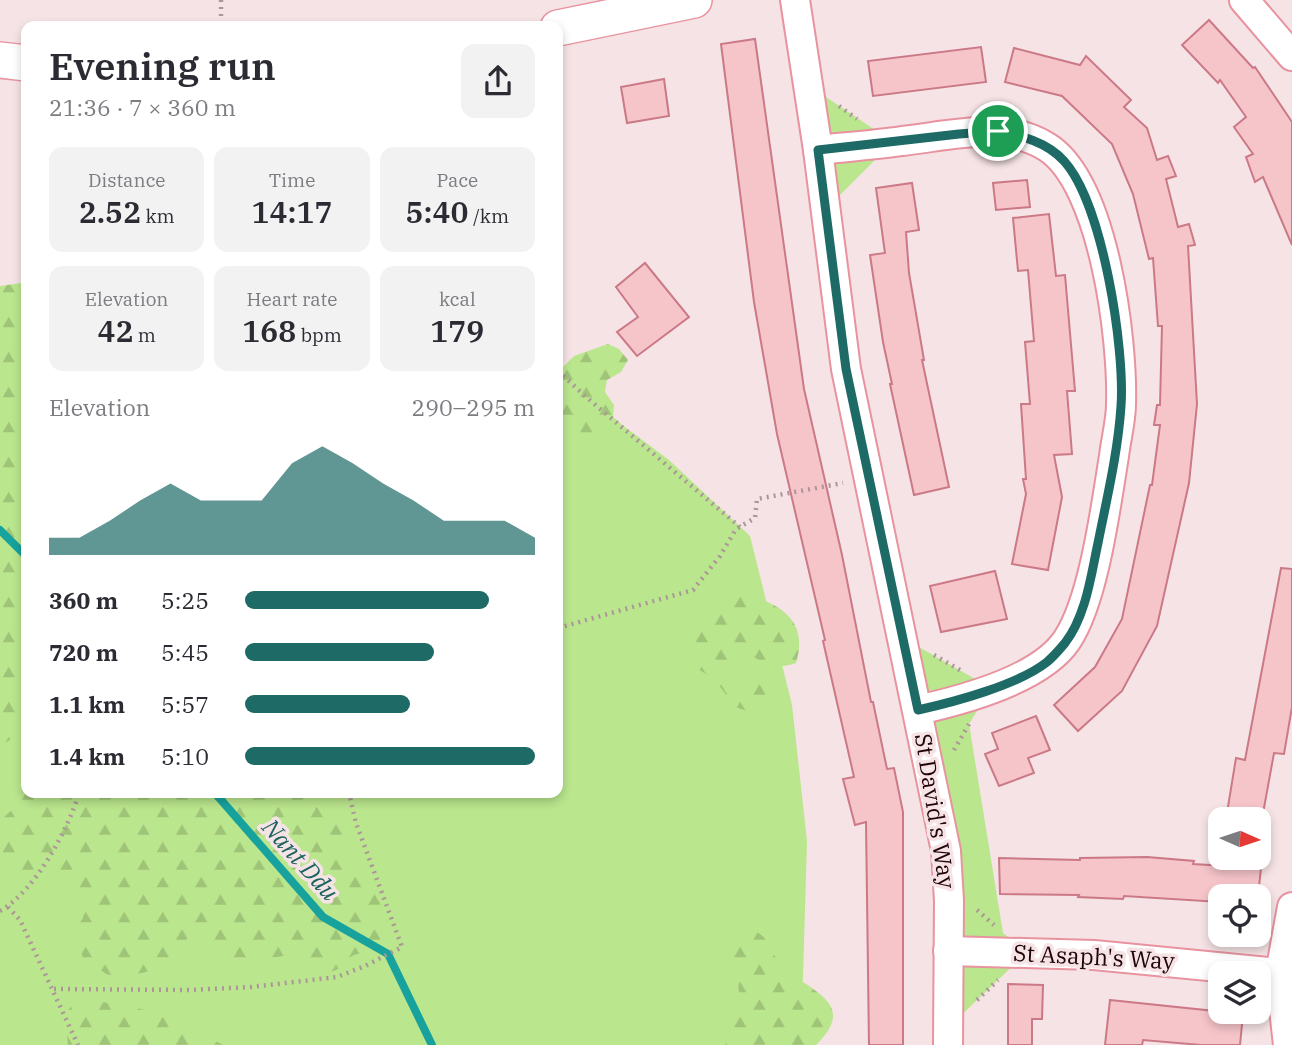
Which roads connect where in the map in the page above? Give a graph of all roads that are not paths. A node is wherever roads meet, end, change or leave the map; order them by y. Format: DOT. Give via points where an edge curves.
graph roads {
  1 [pos="694,0"];
  2 [pos="795,0"];
  3 [pos="1244,0"];
  4 [pos="563,27"];
  5 [pos="1292,55"];
  6 [pos="0,60"];
  7 [pos="21,62"];
  8 [pos="818,150"];
  9 [pos="918,710"];
  10 [pos="1292,907"];
  11 [pos="948,951"];
  12 [pos="1280,973"];
  13 [pos="948,1045"];
  14 [pos="1288,1045"];
  1 -- 4 [label="street"];
  2 -- 8 [label="street, St David's Way"];
  3 -- 5 [label="street"];
  6 -- 7 [label="street"];
  8 -- 9 [label="street, St David's Way" via="846,369"];
  8 -- 9 [label="street" via="998,131 1026,137 1065,161 1080,187 1112,290 1121,407 1080,615 1048,662 991,688"];
  9 -- 11 [label="street, St David's Way" via="946,851"];
  10 -- 12 [label="street"];
  11 -- 12 [label="street, St Asaph's Way" via="1121,956"];
  11 -- 13 [label="street, St David's Way"];
  12 -- 14 [label="street"];
}
